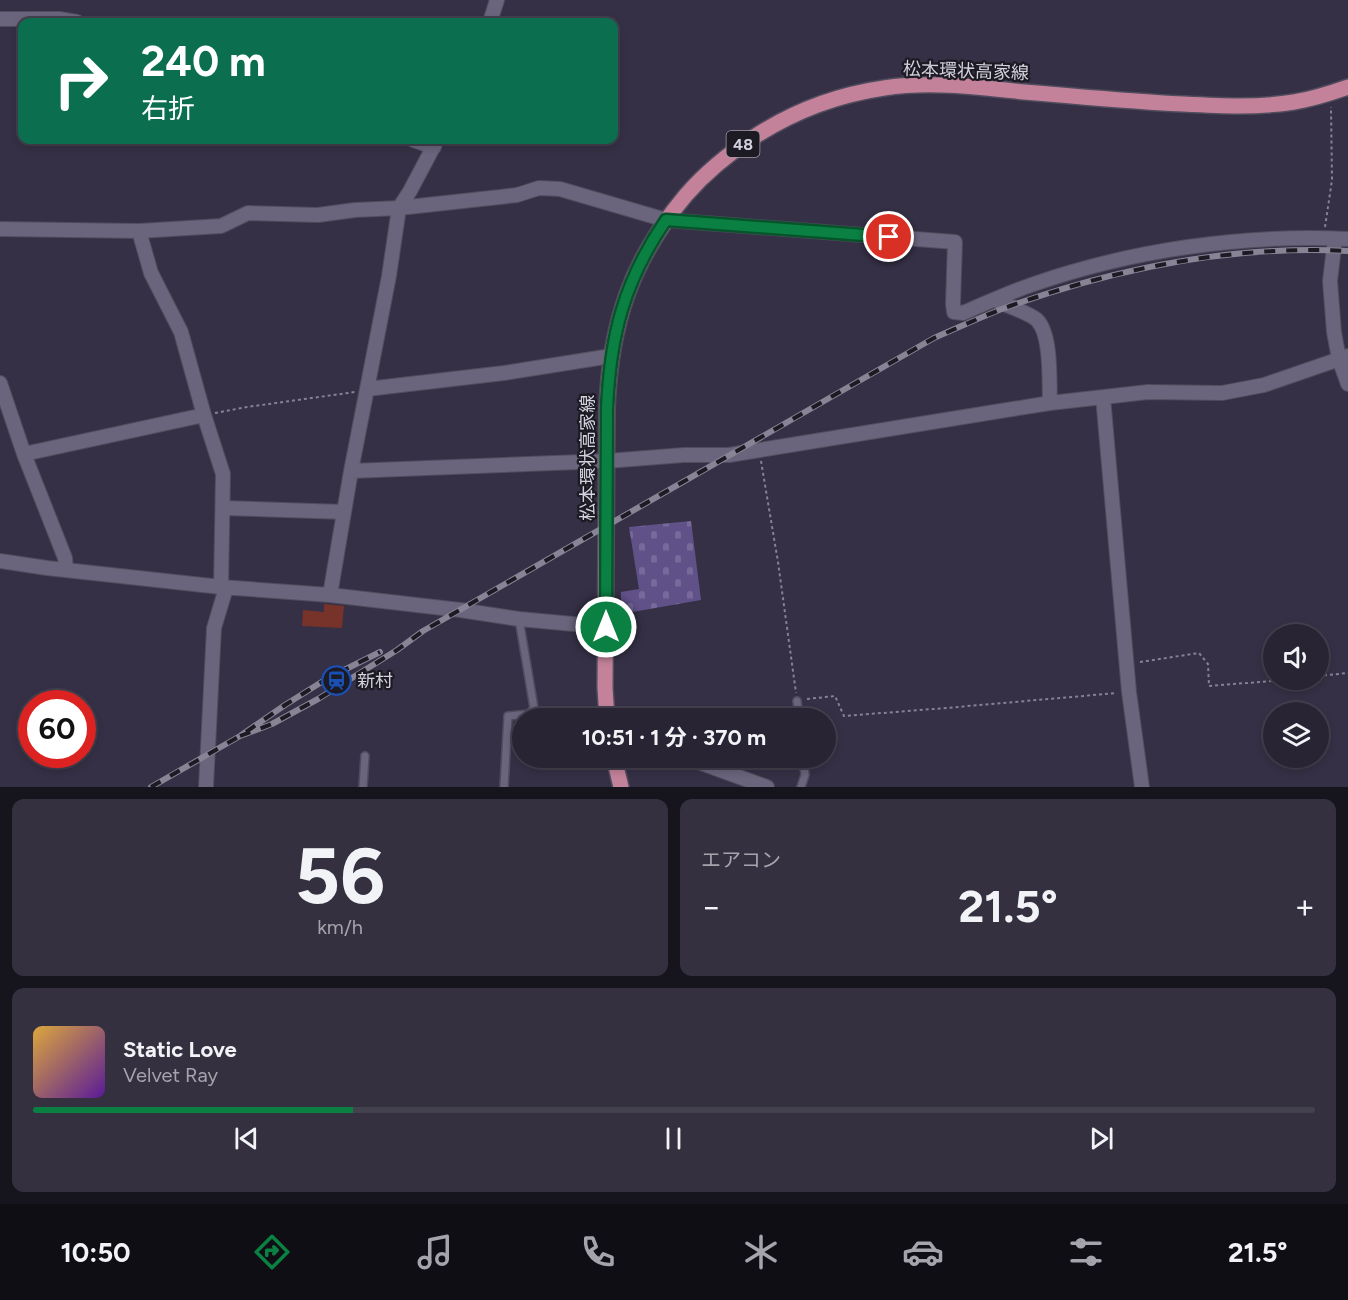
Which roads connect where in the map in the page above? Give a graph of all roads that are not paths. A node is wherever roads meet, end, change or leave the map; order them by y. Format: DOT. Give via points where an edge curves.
graph roads {
  1 [pos="497,0"];
  2 [pos="491,18"];
  3 [pos="0,19"];
  4 [pos="18,19"];
  5 [pos="1348,87"];
  6 [pos="435,144"];
  7 [pos="399,208"];
  8 [pos="666,220"];
  9 [pos="0,229"];
  10 [pos="139,231"];
  11 [pos="1335,238"];
  12 [pos="995,300"];
  13 [pos="611,356"];
  14 [pos="1343,357"];
  15 [pos="0,383"];
  16 [pos="1348,384"];
  17 [pos="366,390"];
  18 [pos="1103,397"];
  19 [pos="1050,403"];
  20 [pos="204,415"];
  21 [pos="24,454"];
  22 [pos="607,461"];
  23 [pos="351,471"];
  24 [pos="223,508"];
  25 [pos="344,512"];
  26 [pos="0,561"];
  27 [pos="66,570"];
  28 [pos="223,588"];
  29 [pos="330,595"];
  30 [pos="519,619"];
  31 [pos="606,627"];
  32 [pos="797,700"];
  33 [pos="606,708"];
  34 [pos="798,708"];
  35 [pos="365,756"];
  36 [pos="616,768"];
  37 [pos="715,768"];
  38 [pos="804,768"];
  39 [pos="206,787"];
  40 [pos="363,787"];
  41 [pos="504,787"];
  42 [pos="621,787"];
  43 [pos="767,787"];
  44 [pos="801,787"];
  45 [pos="1142,787"];
  1 -- 2 [label="street"];
  3 -- 4 [label="street"];
  5 -- 8 [label="main road, 松本環状高家線 / 48" via="1296,102 1259,106 1084,98 938,85 861,92 791,116 740,147 701,178"];
  6 -- 7 [label="street"];
  7 -- 8 [label="street" via="500,198 539,188 560,189"];
  7 -- 10 [label="street" via="318,215 248,213 221,226"];
  7 -- 17 [label="street"];
  8 -- 12 [label="street" via="955,242 954,312 963,313"];
  8 -- 13 [label="main road, 松本環状高家線 / 48" via="635,272 617,324"];
  9 -- 10 [label="street"];
  10 -- 20 [label="street" via="151,273 180,332"];
  11 -- 12 [label="street" via="1256,239 1121,259 1031,285"];
  11 -- 14 [label="street" via="1330,281 1334,332"];
  12 -- 19 [label="street" via="1036,319 1042,327 1047,345"];
  13 -- 17 [label="street"];
  13 -- 22 [label="main road, 松本環状高家線 / 48"];
  14 -- 16 [label="street"];
  14 -- 18 [label="street" via="1264,385 1222,393 1148,392"];
  15 -- 21 [label="street"];
  17 -- 23 [label="street"];
  18 -- 19 [label="street"];
  18 -- 45 [label="street" via="1129,692"];
  19 -- 22 [label="street" via="729,455"];
  20 -- 21 [label="street"];
  20 -- 24 [label="street" via="223,474"];
  21 -- 27 [label="street" via="65,558"];
  22 -- 23 [label="street"];
  22 -- 31 [label="main road, 松本環状高家線 / 48"];
  23 -- 25 [label="street"];
  24 -- 25 [label="street"];
  24 -- 28 [label="street"];
  25 -- 29 [label="street"];
  26 -- 27 [label="street"];
  27 -- 28 [label="street"];
  28 -- 29 [label="street"];
  28 -- 39 [label="street" via="214,628"];
  29 -- 30 [label="street"];
  30 -- 31 [label="street"];
  30 -- 41 [label="lane" via="534,708 529,714 508,716"];
  31 -- 33 [label="main road, 松本環状高家線 / 48"];
  32 -- 34 [label="lane"];
  35 -- 40 [label="lane"];
  36 -- 42 [label="main road"];
  37 -- 43 [label="street"];
  38 -- 44 [label="lane"];
}
